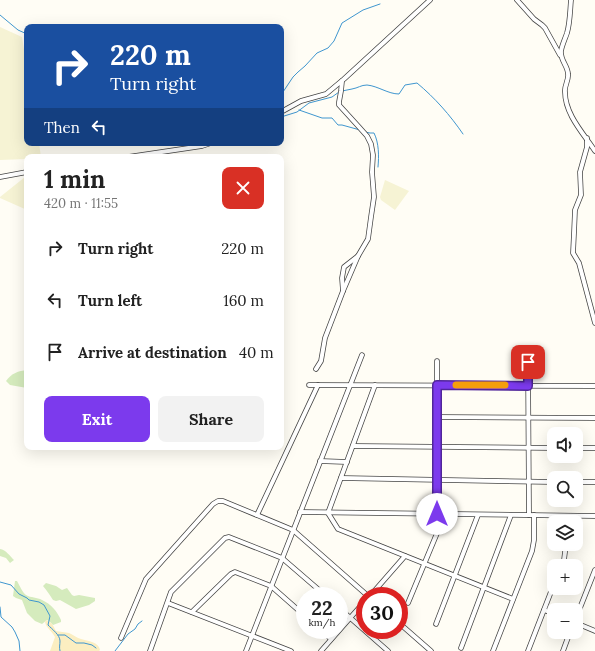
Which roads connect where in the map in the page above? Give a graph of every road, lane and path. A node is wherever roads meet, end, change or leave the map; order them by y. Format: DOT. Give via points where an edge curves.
graph roads {
  1 [pos="430,0"];
  2 [pos="517,0"];
  3 [pos="571,0"];
  4 [pos="562,57"];
  5 [pos="342,82"];
  6 [pos="284,110"];
  7 [pos="587,138"];
  8 [pos="202,146"];
  9 [pos="595,151"];
  10 [pos="148,154"];
  11 [pos="24,173"];
  12 [pos="0,177"];
  13 [pos="358,256"];
  14 [pos="343,291"];
  15 [pos="595,323"];
  16 [pos="362,355"];
  17 [pos="437,361"];
  18 [pos="528,362"];
  19 [pos="316,369"];
  20 [pos="309,385"];
  21 [pos="318,385"];
  22 [pos="350,385"];
  23 [pos="375,385"];
  24 [pos="437,385"];
  25 [pos="528,386"];
  26 [pos="595,386"];
  27 [pos="437,417"];
  28 [pos="529,417"];
  29 [pos="595,418"];
  30 [pos="353,446"];
  31 [pos="437,447"];
  32 [pos="529,447"];
  33 [pos="547,448"];
  34 [pos="583,448"];
  35 [pos="595,448"];
  36 [pos="320,461"];
  37 [pos="347,462"];
  38 [pos="341,478"];
  39 [pos="437,480"];
  40 [pos="529,481"];
  41 [pos="547,482"];
  42 [pos="583,482"];
  43 [pos="595,482"];
  44 [pos="300,512"];
  45 [pos="328,513"];
  46 [pos="437,514"];
  47 [pos="445,514"];
  48 [pos="257,515"];
  49 [pos="478,515"];
  50 [pos="511,515"];
  51 [pos="532,515"];
  52 [pos="547,515"];
  53 [pos="583,516"];
  54 [pos="595,516"];
  55 [pos="293,530"];
  56 [pos="405,556"];
  57 [pos="282,558"];
  58 [pos="424,564"];
  59 [pos="595,570"];
  60 [pos="455,576"];
  61 [pos="271,586"];
  62 [pos="316,587"];
  63 [pos="359,587"];
  64 [pos="377,587"];
  65 [pos="484,587"];
  66 [pos="550,595"];
  67 [pos="513,599"];
  68 [pos="168,602"];
  69 [pos="408,603"];
  70 [pos="582,603"];
  71 [pos="296,608"];
  72 [pos="544,610"];
  73 [pos="356,611"];
  74 [pos="547,611"];
  75 [pos="192,612"];
  76 [pos="350,618"];
  77 [pos="436,624"];
  78 [pos="583,626"];
  79 [pos="408,631"];
  80 [pos="595,631"];
  81 [pos="252,635"];
  82 [pos="121,638"];
  83 [pos="331,639"];
  84 [pos="567,639"];
  85 [pos="461,648"];
  86 [pos="382,649"];
  87 [pos="150,651"];
  88 [pos="246,651"];
  89 [pos="291,651"];
  90 [pos="320,651"];
  91 [pos="388,651"];
  92 [pos="431,651"];
  93 [pos="493,651"];
  94 [pos="528,651"];
  95 [pos="563,651"];
  1 -- 5 [label="street"];
  2 -- 4 [label="street" via="545,28"];
  3 -- 4 [label="street" via="568,32 561,50"];
  4 -- 7 [label="street" via="568,72 565,100 569,112"];
  5 -- 6 [label="street" via="326,94 301,101"];
  5 -- 13 [label="street" via="339,105 371,144 374,197 368,240"];
  7 -- 9 [label="street"];
  7 -- 15 [label="street" via="580,172 581,195 575,210 573,253"];
  8 -- 10 [label="street"];
  11 -- 12 [label="street"];
  13 -- 14 [label="street"];
  13 -- 14 [label="street" via="344,267"];
  14 -- 19 [label="street" via="326,338 321,361"];
  16 -- 22 [label="street"];
  17 -- 24 [label="street"];
  18 -- 25 [label="street"];
  20 -- 21 [label="street"];
  21 -- 22 [label="street"];
  21 -- 48 [label="street"];
  22 -- 23 [label="street"];
  22 -- 36 [label="street"];
  23 -- 24 [label="street"];
  23 -- 30 [label="street"];
  24 -- 25 [label="street"];
  24 -- 27 [label="street"];
  25 -- 26 [label="street"];
  25 -- 28 [label="street"];
  27 -- 28 [label="street"];
  27 -- 31 [label="street"];
  28 -- 29 [label="street"];
  28 -- 32 [label="street"];
  30 -- 31 [label="street"];
  30 -- 37 [label="street"];
  31 -- 32 [label="street"];
  31 -- 39 [label="street"];
  32 -- 33 [label="street"];
  32 -- 40 [label="street"];
  34 -- 35 [label="street"];
  36 -- 37 [label="street"];
  36 -- 44 [label="street"];
  37 -- 38 [label="street"];
  38 -- 39 [label="street"];
  38 -- 45 [label="street"];
  39 -- 40 [label="street"];
  39 -- 46 [label="street"];
  40 -- 41 [label="street"];
  40 -- 51 [label="street"];
  42 -- 43 [label="street"];
  44 -- 45 [label="street"];
  44 -- 55 [label="street"];
  45 -- 46 [label="street"];
  45 -- 56 [label="street" via="338,529"];
  46 -- 47 [label="street"];
  47 -- 49 [label="street"];
  47 -- 58 [label="street"];
  48 -- 55 [label="street"];
  48 -- 82 [label="street" via="223,501 213,504 146,579"];
  49 -- 50 [label="street"];
  49 -- 60 [label="street"];
  50 -- 51 [label="street"];
  50 -- 65 [label="street"];
  51 -- 52 [label="street"];
  51 -- 67 [label="street" via="532,551"];
  53 -- 54 [label="street"];
  55 -- 57 [label="street"];
  55 -- 63 [label="street"];
  56 -- 58 [label="street"];
  56 -- 64 [label="street"];
  57 -- 61 [label="street"];
  57 -- 62 [label="street"];
  57 -- 68 [label="street" via="229,537 225,538 172,592"];
  58 -- 60 [label="street"];
  58 -- 69 [label="street"];
  59 -- 70 [label="street"];
  60 -- 65 [label="street"];
  60 -- 77 [label="street"];
  61 -- 71 [label="street"];
  61 -- 75 [label="street" via="235,572"];
  61 -- 81 [label="street"];
  65 -- 67 [label="street"];
  65 -- 85 [label="street"];
  66 -- 72 [label="street"];
  67 -- 93 [label="street"];
  68 -- 75 [label="street"];
  68 -- 87 [label="street"];
  72 -- 74 [label="street"];
  72 -- 94 [label="street"];
  73 -- 76 [label="street"];
  75 -- 81 [label="street"];
  76 -- 86 [label="street"];
  78 -- 80 [label="street"];
  79 -- 92 [label="street"];
  81 -- 88 [label="street"];
  81 -- 89 [label="street"];
  83 -- 90 [label="street"];
  84 -- 95 [label="street"];
  86 -- 91 [label="street"];
}
